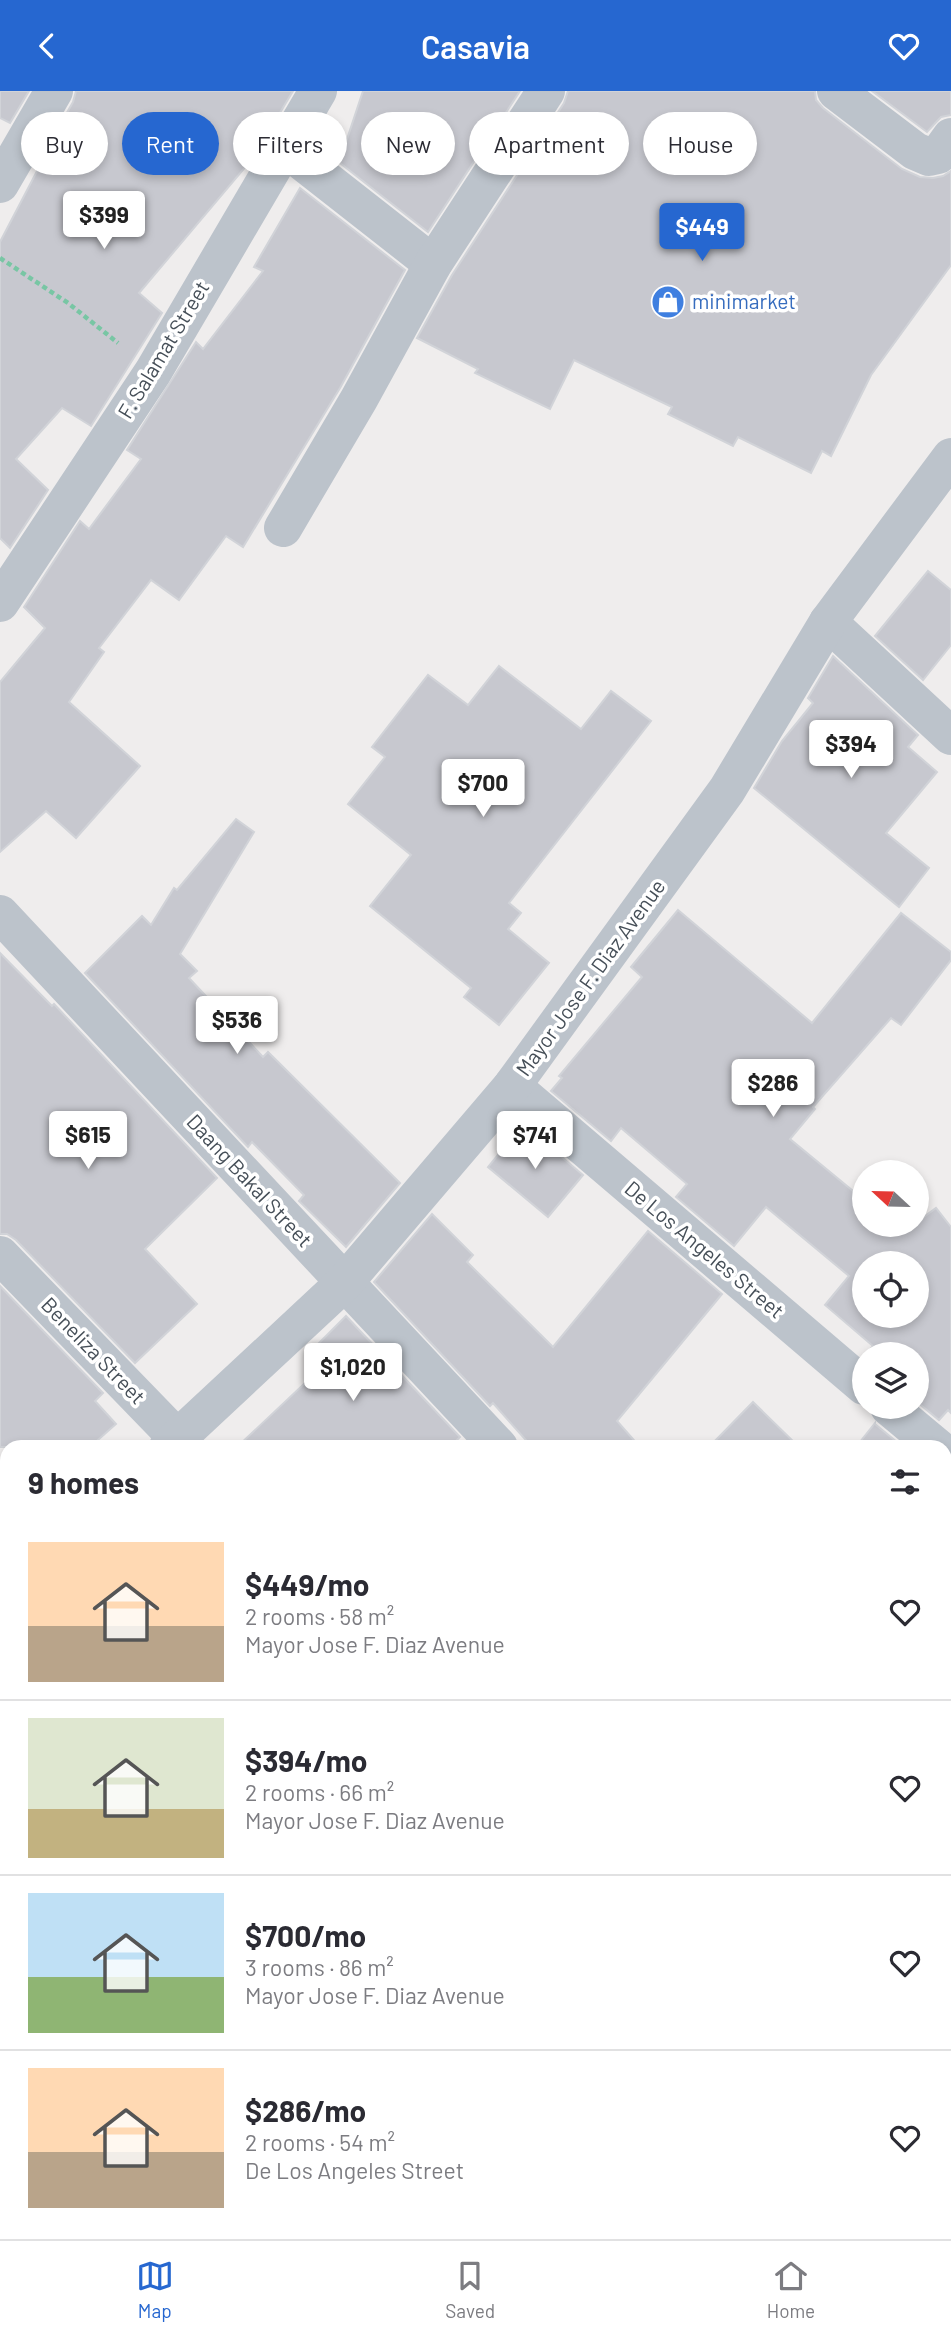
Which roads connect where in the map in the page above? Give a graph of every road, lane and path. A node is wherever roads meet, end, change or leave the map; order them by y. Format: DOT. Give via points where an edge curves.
graph roads {
  1 [pos="54,91"];
  2 [pos="318,91"];
  3 [pos="546,91"];
  4 [pos="836,91"];
  5 [pos="306,112"];
  6 [pos="951,137"];
  7 [pos="269,175"];
  8 [pos="319,175"];
  9 [pos="0,184"];
  10 [pos="0,258"];
  11 [pos="433,264"];
  12 [pos="153,372"];
  13 [pos="951,457"];
  14 [pos="283,528"];
  15 [pos="0,603"];
  16 [pos="828,622"];
  17 [pos="951,736"];
  18 [pos="0,914"];
  19 [pos="512,1086"];
  20 [pos="0,1255"];
  21 [pos="344,1283"];
  22 [pos="852,1376"];
  23 [pos="903,1419"];
  24 [pos="173,1440"];
  25 [pos="181,1440"];
  26 [pos="492,1440"];
  27 [pos="929,1440"];
  1 -- 9 [label="street"];
  2 -- 5 [label="street, F. Salamat Street"];
  3 -- 11 [label="street"];
  4 -- 6 [label="street" via="929,157 938,155"];
  7 -- 12 [label="street, F. Salamat Street"];
  8 -- 11 [label="street"];
  10 -- 12 [label="path" via="85,316"];
  11 -- 14 [label="street"];
  12 -- 15 [label="street, F. Salamat Street"];
  13 -- 16 [label="street, Mayor Jose F. Diaz Avenue"];
  16 -- 17 [label="street"];
  16 -- 19 [label="street, Mayor Jose F. Diaz Avenue" via="727,790"];
  18 -- 21 [label="street, Daang Bakal Street"];
  19 -- 21 [label="street, Mayor Jose F. Diaz Avenue"];
  19 -- 22 [label="street, De Los Angeles Street"];
  20 -- 24 [label="street, Beneliza Street"];
  21 -- 25 [label="street, Mayor Jose F. Diaz Avenue"];
  21 -- 26 [label="street, Daang Bakal Street"];
  23 -- 27 [label="street"];
}
